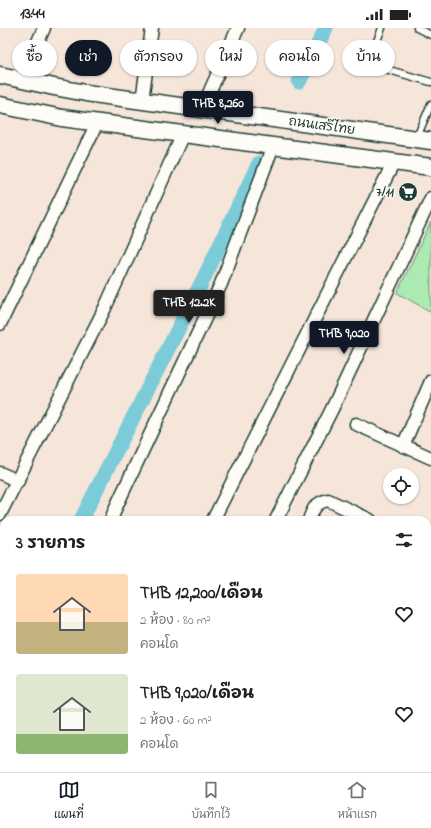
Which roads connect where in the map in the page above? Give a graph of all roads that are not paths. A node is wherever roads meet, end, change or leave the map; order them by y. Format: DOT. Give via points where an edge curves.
graph roads {
  1 [pos="44,28"];
  2 [pos="152,28"];
  3 [pos="238,28"];
  4 [pos="382,28"];
  5 [pos="417,28"];
  6 [pos="431,35"];
  7 [pos="0,75"];
  8 [pos="21,80"];
  9 [pos="431,82"];
  10 [pos="142,100"];
  11 [pos="431,104"];
  12 [pos="1,107"];
  13 [pos="202,109"];
  14 [pos="97,123"];
  15 [pos="183,134"];
  16 [pos="424,140"];
  17 [pos="273,146"];
  18 [pos="394,162"];
  19 [pos="431,167"];
  20 [pos="431,198"];
  21 [pos="0,324"];
  22 [pos="431,381"];
  23 [pos="356,424"];
  24 [pos="403,446"];
  25 [pos="431,458"];
  26 [pos="0,473"];
  27 [pos="18,481"];
  28 [pos="0,514"];
  29 [pos="112,516"];
  30 [pos="215,516"];
  31 [pos="278,516"];
  32 [pos="310,516"];
  33 [pos="362,516"];
  1 -- 8 [label="street"];
  2 -- 10 [label="street"];
  3 -- 13 [label="street"];
  4 -- 9 [label="lane" via="370,59 373,64"];
  5 -- 6 [label="lane"];
  7 -- 8 [label="main road, ถนนเสรีไทย"];
  8 -- 10 [label="main road, ถนนเสรีไทย" via="86,93"];
  10 -- 13 [label="main road, ถนนเสรีไทย"];
  11 -- 16 [label="lane"];
  12 -- 14 [label="main road, ถนนเสรีไทย"];
  13 -- 16 [label="main road, ถนนเสรีไทย"];
  14 -- 15 [label="main road, ถนนเสรีไทย"];
  14 -- 21 [label="street"];
  15 -- 17 [label="main road, ถนนเสรีไทย"];
  15 -- 27 [label="street" via="105,308"];
  17 -- 18 [label="main road, ถนนเสรีไทย"];
  17 -- 29 [label="street" via="222,284"];
  18 -- 19 [label="main road, ถนนเสรีไทย"];
  18 -- 30 [label="street"];
  20 -- 31 [label="street" via="333,407"];
  22 -- 24 [label="street"];
  23 -- 24 [label="street"];
  24 -- 25 [label="street"];
  26 -- 27 [label="street"];
  27 -- 28 [label="street"];
  32 -- 33 [label="street" via="313,507 328,500"];
}
